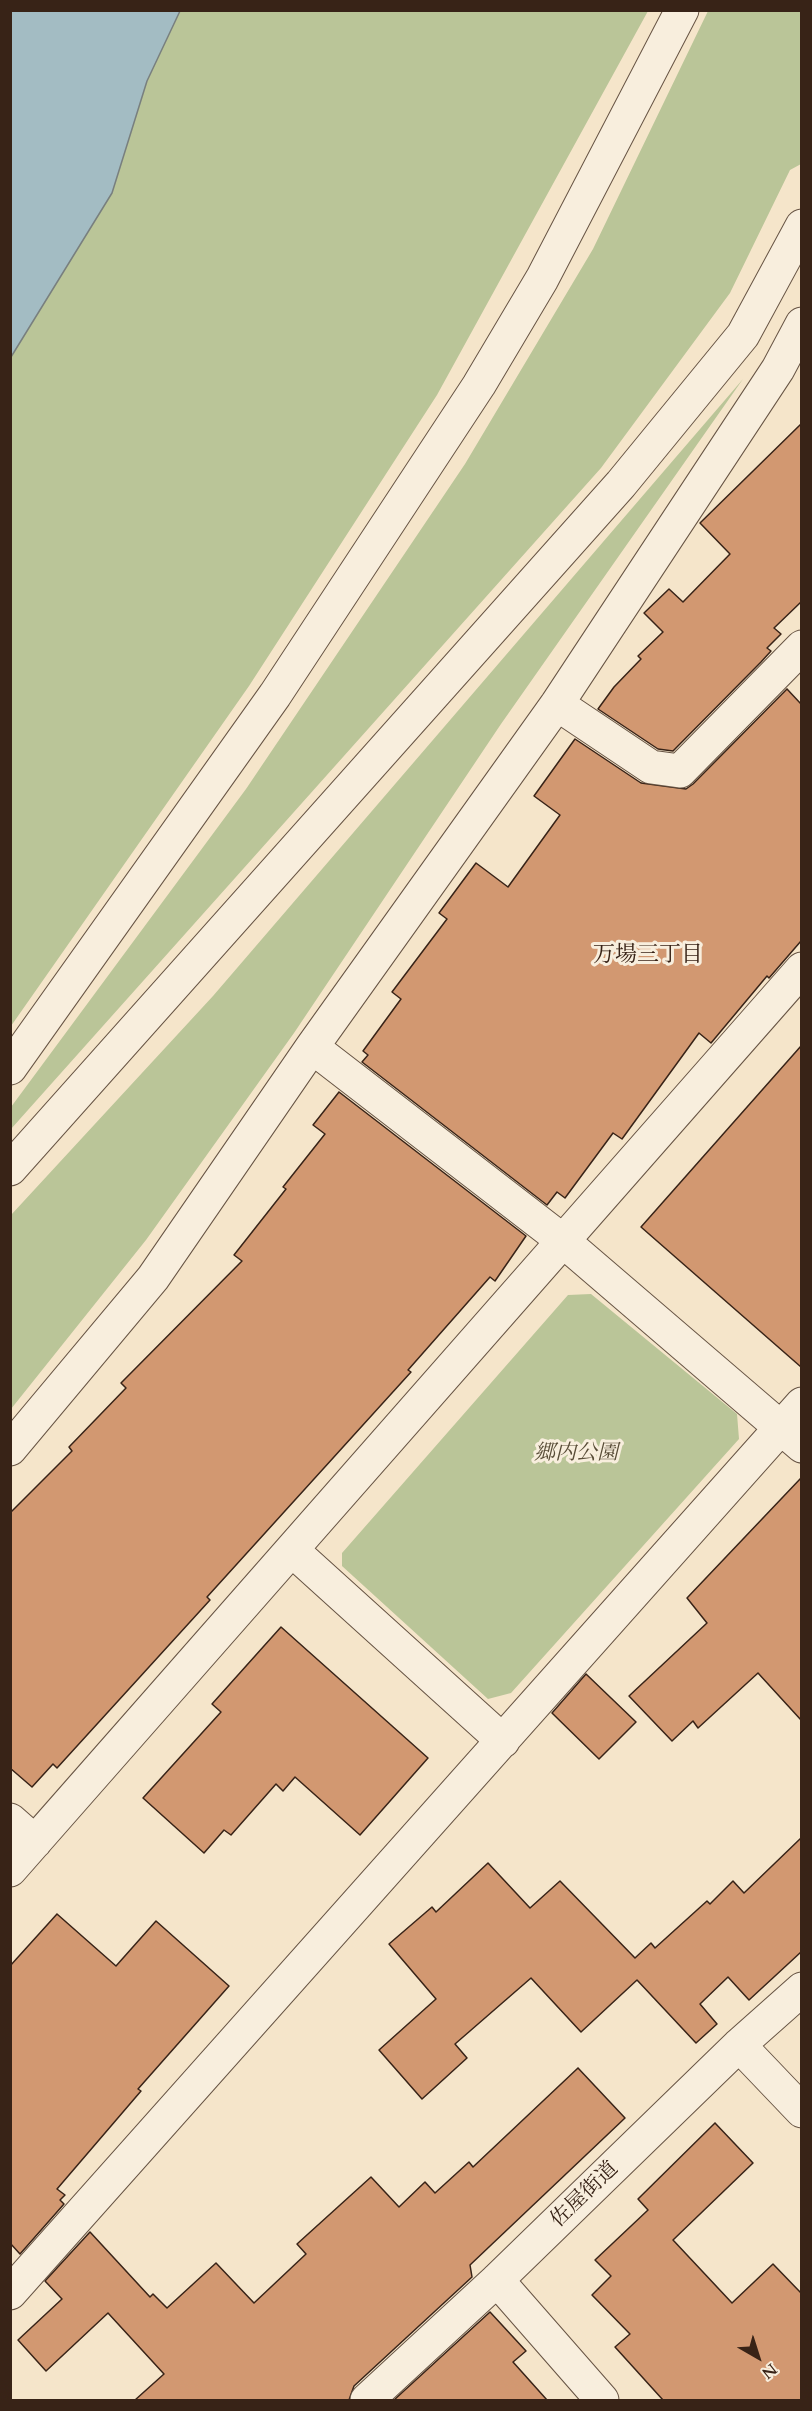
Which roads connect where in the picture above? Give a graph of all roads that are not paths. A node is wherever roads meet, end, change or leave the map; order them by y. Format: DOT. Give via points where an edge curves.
graph roads {
  1 [pos="682,10"];
  2 [pos="801,226"];
  3 [pos="801,324"];
  4 [pos="801,647"];
  5 [pos="557,704"];
  6 [pos="801,969"];
  7 [pos="312,1047"];
  8 [pos="10,1068"];
  9 [pos="10,1169"];
  10 [pos="562,1240"];
  11 [pos="801,1404"];
  12 [pos="791,1437"];
  13 [pos="10,1449"];
  14 [pos="293,1551"];
  15 [pos="503,1741"];
  16 [pos="10,1820"];
  17 [pos="35,1842"];
  18 [pos="10,1870"];
  19 [pos="801,1989"];
  20 [pos="739,2045"];
  21 [pos="801,2111"];
  22 [pos="497,2280"];
  23 [pos="10,2293"];
  24 [pos="368,2400"];
  25 [pos="603,2400"];
  1 -- 8 [label="street" via="542,279 479,385 275,695"];
  2 -- 9 [label="street" via="743,335 621,484"];
  3 -- 5 [label="street" via="778,369"];
  4 -- 5 [label="street" via="680,771 651,767"];
  5 -- 7 [label="street"];
  6 -- 10 [label="street"];
  7 -- 10 [label="street"];
  7 -- 13 [label="street" via="153,1278"];
  10 -- 12 [label="street"];
  10 -- 14 [label="street"];
  11 -- 12 [label="street"];
  12 -- 15 [label="street"];
  14 -- 15 [label="street"];
  14 -- 17 [label="street"];
  15 -- 23 [label="street"];
  16 -- 17 [label="street"];
  17 -- 18 [label="street"];
  19 -- 20 [label="street, 佐屋街道"];
  20 -- 21 [label="street"];
  20 -- 22 [label="street, 佐屋街道"];
  22 -- 24 [label="street, 佐屋街道"];
  22 -- 25 [label="street"];
}
